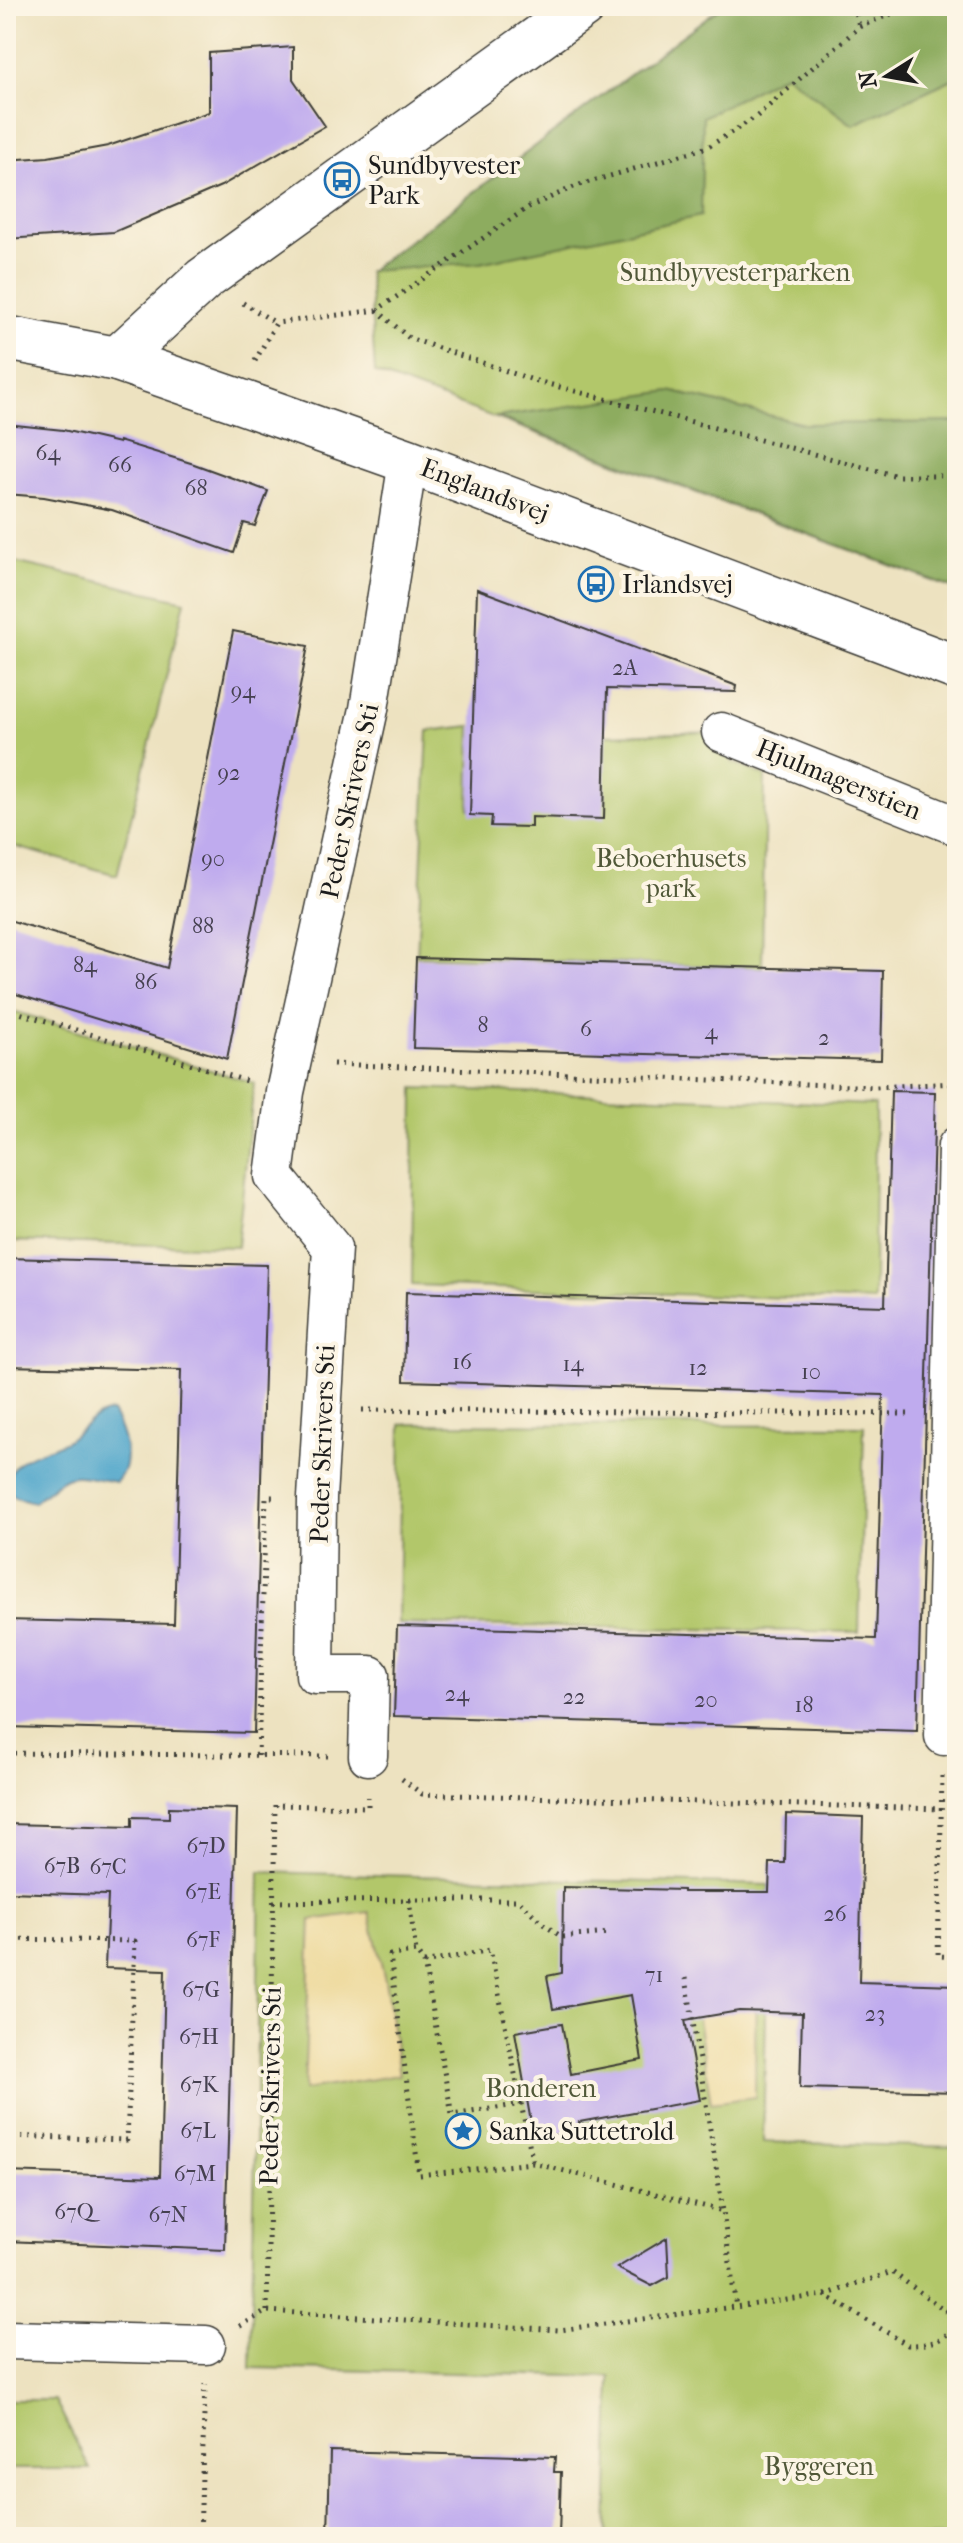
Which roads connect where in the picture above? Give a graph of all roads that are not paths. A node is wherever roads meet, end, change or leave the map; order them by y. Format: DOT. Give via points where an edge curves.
graph roads {
  1 [pos="583,6"];
  2 [pos="6,338"];
  3 [pos="117,359"];
  4 [pos="408,461"];
  5 [pos="957,668"];
  6 [pos="721,732"];
  7 [pos="957,826"];
  8 [pos="957,1146"];
  9 [pos="944,1736"];
  10 [pos="368,1756"];
  11 [pos="6,2340"];
  12 [pos="206,2345"];
  1 -- 3 [label="street" via="204,279"];
  2 -- 3 [label="street, Englandsvej"];
  3 -- 4 [label="street, Englandsvej"];
  4 -- 5 [label="street, Englandsvej"];
  4 -- 10 [label="street, Peder Skrivers Sti" via="369,709 289,1077 274,1176 332,1248 317,1498 315,1675 370,1675"];
  6 -- 7 [label="street, Hjulmagerstien"];
  8 -- 9 [label="street"];
  11 -- 12 [label="street"];
}
